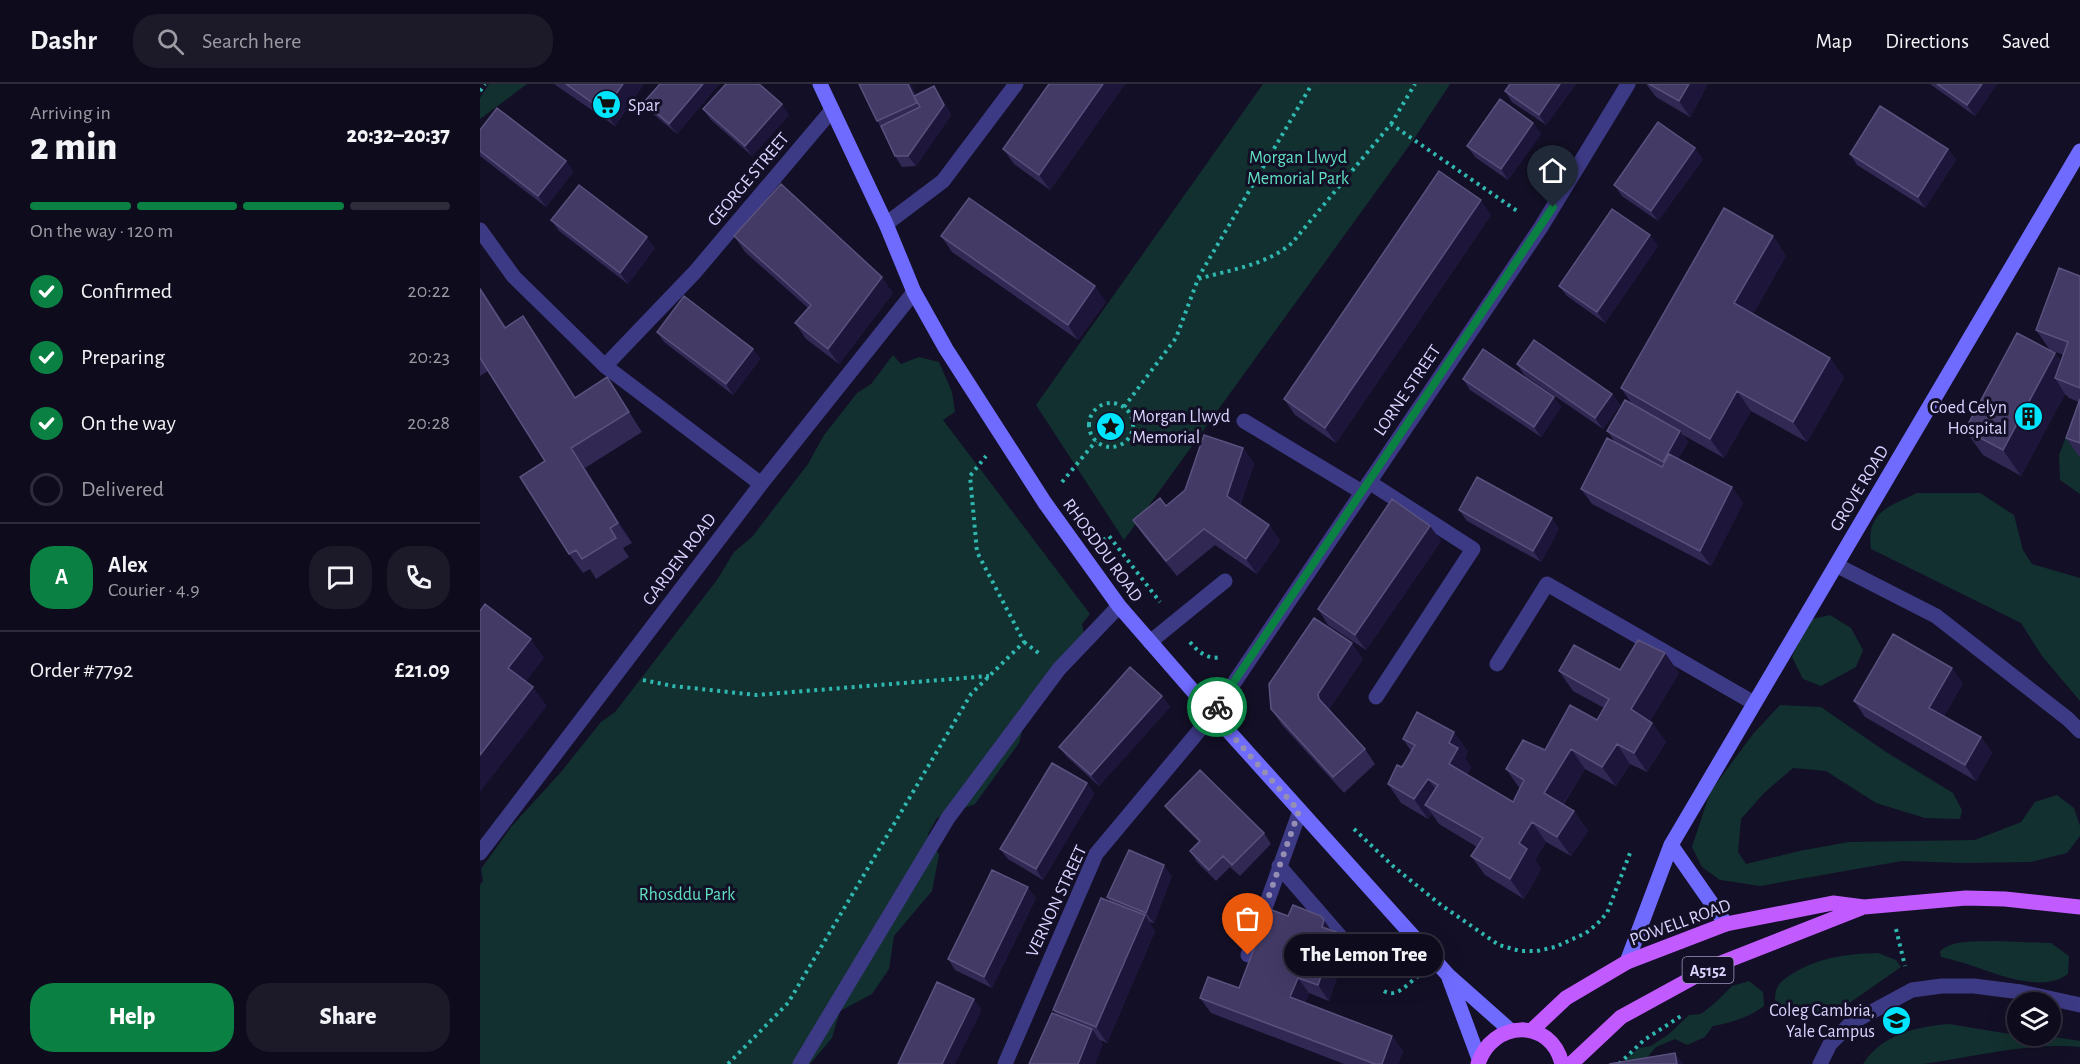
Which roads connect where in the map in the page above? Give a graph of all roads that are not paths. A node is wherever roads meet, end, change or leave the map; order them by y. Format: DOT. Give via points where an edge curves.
graph roads {
  1 [pos="820,84"];
  2 [pos="1016,84"];
  3 [pos="1628,84"];
  4 [pos="832,110"];
  5 [pos="2080,151"];
  6 [pos="886,224"];
  7 [pos="480,230"];
  8 [pos="914,292"];
  9 [pos="605,366"];
  10 [pos="1244,421"];
  11 [pos="761,484"];
  12 [pos="1366,487"];
  13 [pos="1836,565"];
  14 [pos="1225,581"];
  15 [pos="1119,606"];
  16 [pos="1150,642"];
  17 [pos="1497,664"];
  18 [pos="1376,698"];
  19 [pos="1754,703"];
  20 [pos="1213,714"];
  21 [pos="2080,731"];
  22 [pos="1299,811"];
  23 [pos="1671,845"];
  24 [pos="480,853"];
  25 [pos="1279,866"];
  26 [pos="1864,907"];
  27 [pos="2080,907"];
  28 [pos="1726,924"];
  29 [pos="1351,949"];
  30 [pos="1248,955"];
  31 [pos="1627,962"];
  32 [pos="1448,975"];
  33 [pos="2080,1005"];
  34 [pos="1511,1031"];
  35 [pos="1531,1031"];
  36 [pos="1479,1061"];
  37 [pos="800,1064"];
  38 [pos="1005,1064"];
  39 [pos="1562,1064"];
  40 [pos="1571,1064"];
  41 [pos="1820,1064"];
  1 -- 4 [label="main road, RHOSDDU ROAD"];
  2 -- 6 [label="street" via="943,181"];
  3 -- 12 [label="street, LORNE STREET" via="1541,227"];
  4 -- 6 [label="main road, RHOSDDU ROAD"];
  4 -- 9 [label="street, GEORGE STREET" via="695,272"];
  5 -- 13 [label="main road, GROVE ROAD"];
  6 -- 8 [label="main road, RHOSDDU ROAD"];
  7 -- 9 [label="street" via="514,277"];
  8 -- 11 [label="street, GARDEN ROAD"];
  8 -- 15 [label="main road, RHOSDDU ROAD" via="1001,437"];
  9 -- 11 [label="street"];
  10 -- 12 [label="street"];
  11 -- 24 [label="street, GARDEN ROAD"];
  12 -- 18 [label="street" via="1473,549"];
  12 -- 20 [label="street, LORNE STREET"];
  13 -- 19 [label="main road, GROVE ROAD"];
  13 -- 21 [label="street" via="1936,616"];
  14 -- 16 [label="street"];
  15 -- 16 [label="main road, RHOSDDU ROAD"];
  15 -- 37 [label="street" via="1059,669 948,818"];
  16 -- 20 [label="main road, RHOSDDU ROAD"];
  17 -- 19 [label="street" via="1547,584"];
  19 -- 23 [label="main road, GROVE ROAD"];
  20 -- 22 [label="main road, RHOSDDU ROAD"];
  20 -- 38 [label="street, VERNON STREET" via="1096,854"];
  22 -- 25 [label="street"];
  22 -- 32 [label="main road, RHOSDDU ROAD"];
  23 -- 28 [label="main road"];
  23 -- 31 [label="main road, GROVE ROAD"];
  25 -- 29 [label="street"];
  25 -- 30 [label="street"];
  26 -- 27 [label="main road, POWELL ROAD / A5152" via="1966,898"];
  26 -- 28 [label="main road, POWELL ROAD / A5152" via="1833,903"];
  26 -- 40 [label="main road, POWELL ROAD / A5152" via="1716,965 1621,1017"];
  28 -- 31 [label="main road, POWELL ROAD / A5152"];
  31 -- 35 [label="main road, POWELL ROAD / A5152" via="1566,998"];
  32 -- 34 [label="main road, RHOSDDU ROAD"];
  32 -- 36 [label="main road, RHOSDDU ROAD"];
  33 -- 41 [label="street" via="1974,986 1912,990 1851,1023 1830,1044"];
  34 -- 35 [label="main road"];
  34 -- 36 [label="main road, RHOSDDU ROAD" via="1494,1039"];
  35 -- 39 [label="main road" via="1554,1045"];
}
